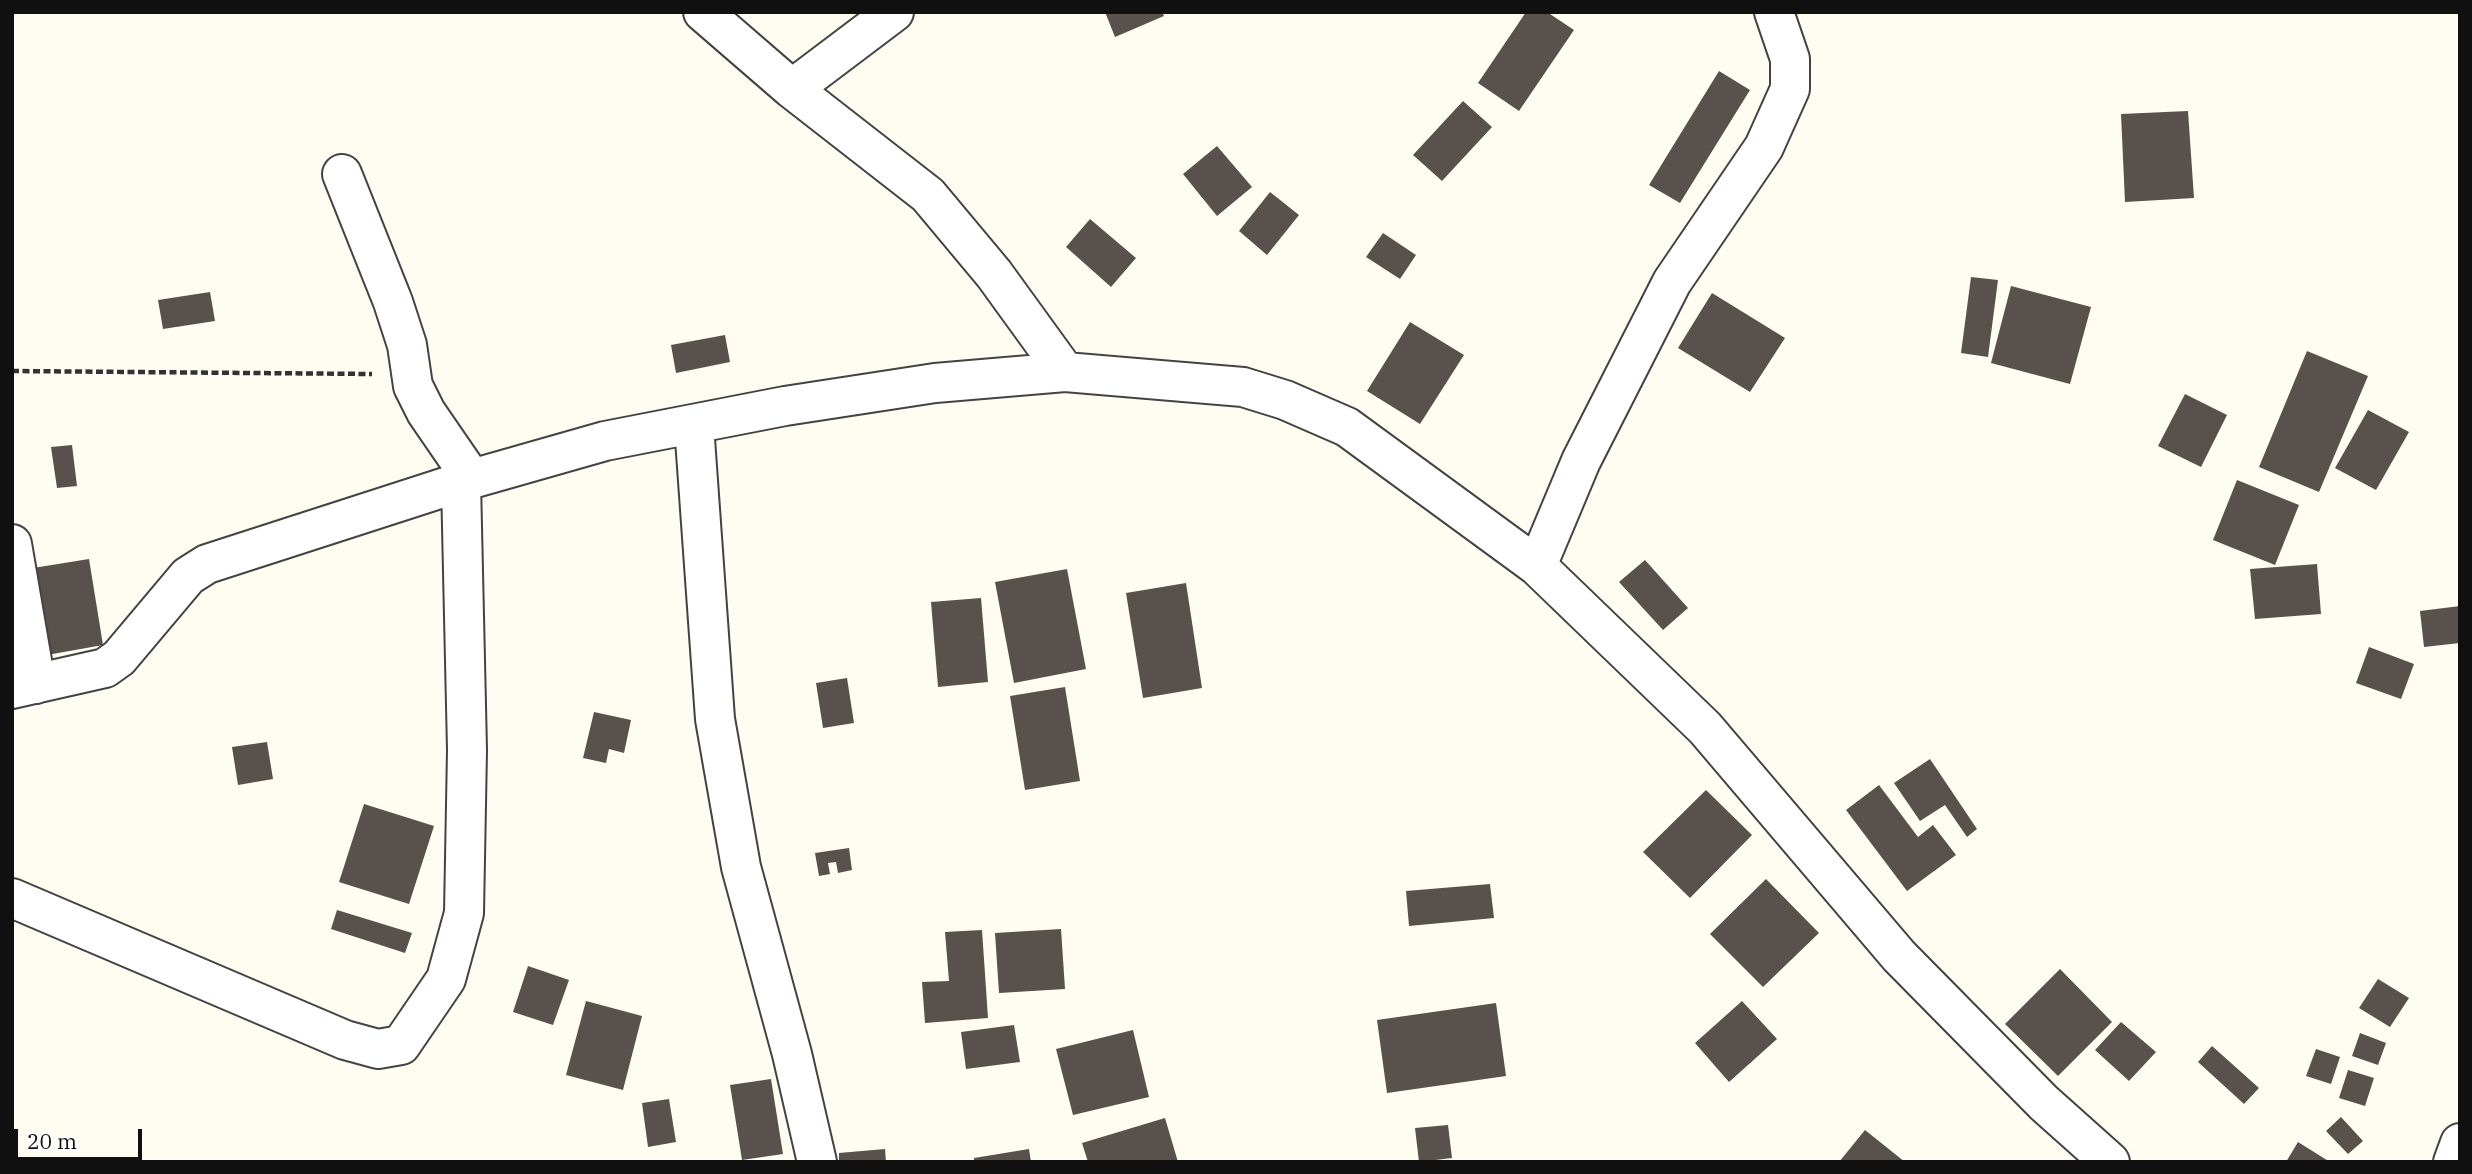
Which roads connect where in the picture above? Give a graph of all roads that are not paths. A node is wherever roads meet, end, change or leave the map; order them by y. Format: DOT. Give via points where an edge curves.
graph roads {
  1 [pos="702,12"];
  2 [pos="894,12"];
  3 [pos="1774,12"];
  4 [pos="792,89"];
  5 [pos="342,174"];
  6 [pos="1065,372"];
  7 [pos="694,425"];
  8 [pos="467,480"];
  9 [pos="12,544"];
  10 [pos="1537,566"];
  11 [pos="24,686"];
  12 [pos="12,898"];
  13 [pos="2460,1143"];
  14 [pos="817,1162"];
  15 [pos="2110,1162"];
  16 [pos="2452,1162"];
  1 -- 4 [label="street"];
  2 -- 4 [label="street"];
  3 -- 10 [label="street" via="1790,59 1790,89 1764,147 1672,282 1581,461"];
  4 -- 6 [label="street" via="928,195 994,274"];
  5 -- 8 [label="street" via="393,302 407,345 413,386"];
  6 -- 7 [label="street" via="935,383"];
  6 -- 10 [label="street" via="1243,387 1285,400 1347,427"];
  7 -- 8 [label="street" via="605,441"];
  7 -- 14 [label="street" via="715,719 741,867"];
  8 -- 11 [label="street" via="207,564 188,576 119,659 105,668"];
  8 -- 12 [label="street" via="464,913 446,979 401,1045 379,1049 345,1040"];
  9 -- 11 [label="street"];
  10 -- 15 [label="street" via="1705,728 1899,956 2044,1103"];
  13 -- 16 [label="street"];
}
